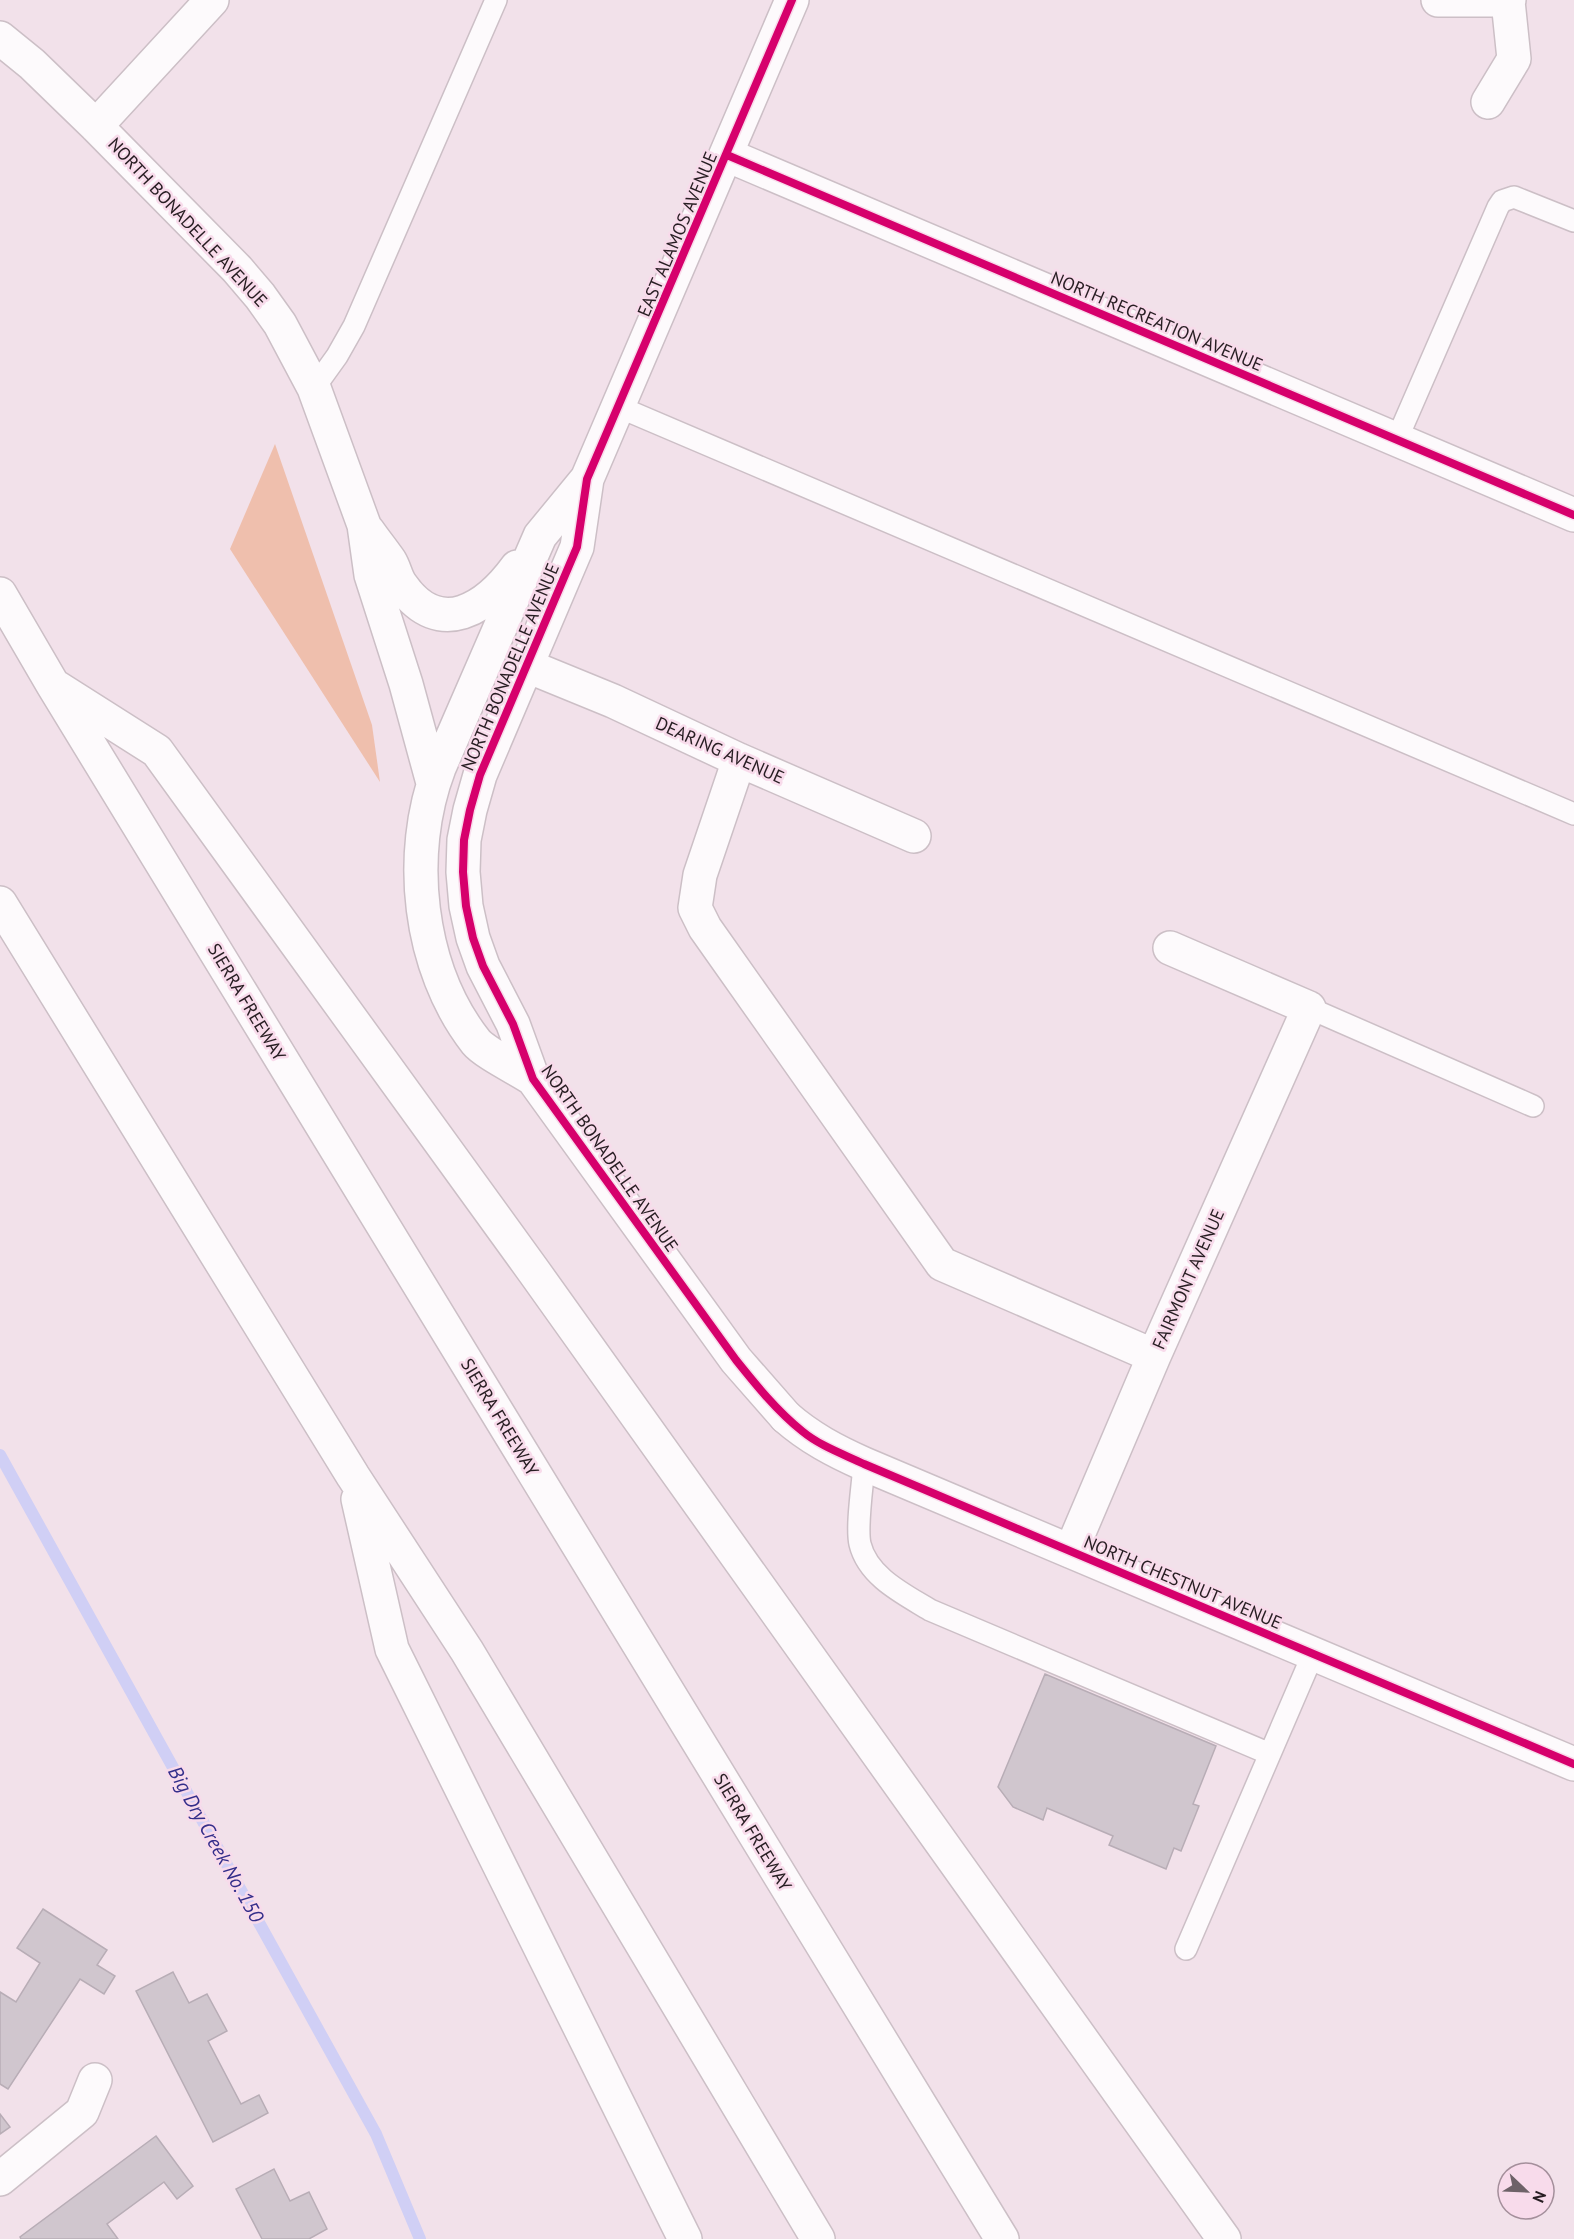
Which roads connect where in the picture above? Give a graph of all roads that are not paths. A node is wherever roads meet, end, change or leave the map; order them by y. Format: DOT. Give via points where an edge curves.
graph roads {
  1 [pos="212,0"];
  2 [pos="496,0"];
  3 [pos="792,0"];
  4 [pos="1438,0"];
  5 [pos="1508,1"];
  6 [pos="0,38"];
  7 [pos="1488,102"];
  8 [pos="96,126"];
  9 [pos="727,155"];
  10 [pos="1574,221"];
  11 [pos="314,388"];
  12 [pos="619,407"];
  13 [pos="1397,439"];
  14 [pos="587,479"];
  15 [pos="1574,515"];
  16 [pos="364,525"];
  17 [pos="540,536"];
  18 [pos="0,594"];
  19 [pos="525,665"];
  20 [pos="53,685"];
  21 [pos="740,760"];
  22 [pos="433,783"];
  23 [pos="1574,814"];
  24 [pos="914,836"];
  25 [pos="0,903"];
  26 [pos="1170,948"];
  27 [pos="1309,1008"];
  28 [pos="533,1079"];
  29 [pos="1533,1106"];
  30 [pos="1154,1356"];
  31 [pos="786,1417"];
  32 [pos="864,1464"];
  33 [pos="353,1476"];
  34 [pos="1071,1551"];
  35 [pos="1313,1654"];
  36 [pos="1270,1754"];
  37 [pos="1574,1764"];
  38 [pos="1186,1949"];
  39 [pos="95,2080"];
  40 [pos="0,2179"];
  41 [pos="685,2239"];
  42 [pos="818,2239"];
  43 [pos="1002,2239"];
  44 [pos="1224,2239"];
  1 -- 8 [label="main road"];
  2 -- 11 [label="lane" via="354,326"];
  3 -- 9 [label="main road, EAST ALAMOS AVENUE"];
  4 -- 5 [label="main road"];
  5 -- 7 [label="main road" via="1514,59"];
  6 -- 8 [label="main road, NORTH BONADELLE AVENUE"];
  8 -- 11 [label="main road, NORTH BONADELLE AVENUE" via="260,296 280,324"];
  9 -- 12 [label="main road, EAST ALAMOS AVENUE"];
  9 -- 13 [label="main road, NORTH RECREATION AVENUE"];
  10 -- 13 [label="lane" via="1514,197 1502,201"];
  11 -- 16 [label="main road, NORTH BONADELLE AVENUE"];
  12 -- 14 [label="main road, EAST ALAMOS AVENUE"];
  12 -- 23 [label="lane"];
  13 -- 15 [label="main road, NORTH RECREATION AVENUE"];
  14 -- 17 [label="main road, NORTH BONADELLE AVENUE"];
  14 -- 19 [label="main road, NORTH BONADELLE AVENUE" via="577,546"];
  16 -- 17 [label="main road" via="402,587 424,608 443,616 464,612 494,594"];
  16 -- 22 [label="main road, NORTH BONADELLE AVENUE" via="370,575"];
  17 -- 22 [label="main road, NORTH BONADELLE AVENUE"];
  18 -- 20 [label="main road, SIERRA FREEWAY"];
  19 -- 21 [label="main road, DEARING AVENUE"];
  19 -- 28 [label="main road, NORTH BONADELLE AVENUE" via="480,775 468,820 463,872 473,938 513,1024"];
  20 -- 43 [label="main road, SIERRA FREEWAY"];
  20 -- 44 [label="main road" via="157,751 528,1263"];
  21 -- 24 [label="main road, DEARING AVENUE"];
  21 -- 30 [label="main road" via="700,874 694,908 705,928 942,1264"];
  22 -- 28 [label="main road, NORTH BONADELLE AVENUE" via="423,830 421,874 434,958 445,987 477,1044"];
  25 -- 33 [label="main road"];
  26 -- 27 [label="main road"];
  27 -- 29 [label="lane"];
  27 -- 30 [label="main road, FAIRMONT AVENUE"];
  28 -- 31 [label="main road, NORTH BONADELLE AVENUE" via="736,1360"];
  30 -- 34 [label="main road, FAIRMONT AVENUE"];
  31 -- 32 [label="main road, NORTH CHESTNUT AVENUE" via="822,1444"];
  32 -- 34 [label="main road, NORTH CHESTNUT AVENUE"];
  32 -- 36 [label="lane" via="861,1544 869,1563 901,1592 930,1610"];
  33 -- 41 [label="main road" via="392,1649"];
  33 -- 42 [label="main road" via="467,1651"];
  34 -- 35 [label="main road, NORTH CHESTNUT AVENUE"];
  35 -- 36 [label="lane"];
  35 -- 37 [label="main road, NORTH CHESTNUT AVENUE"];
  36 -- 38 [label="lane"];
  39 -- 40 [label="main road" via="82,2112"];
}
